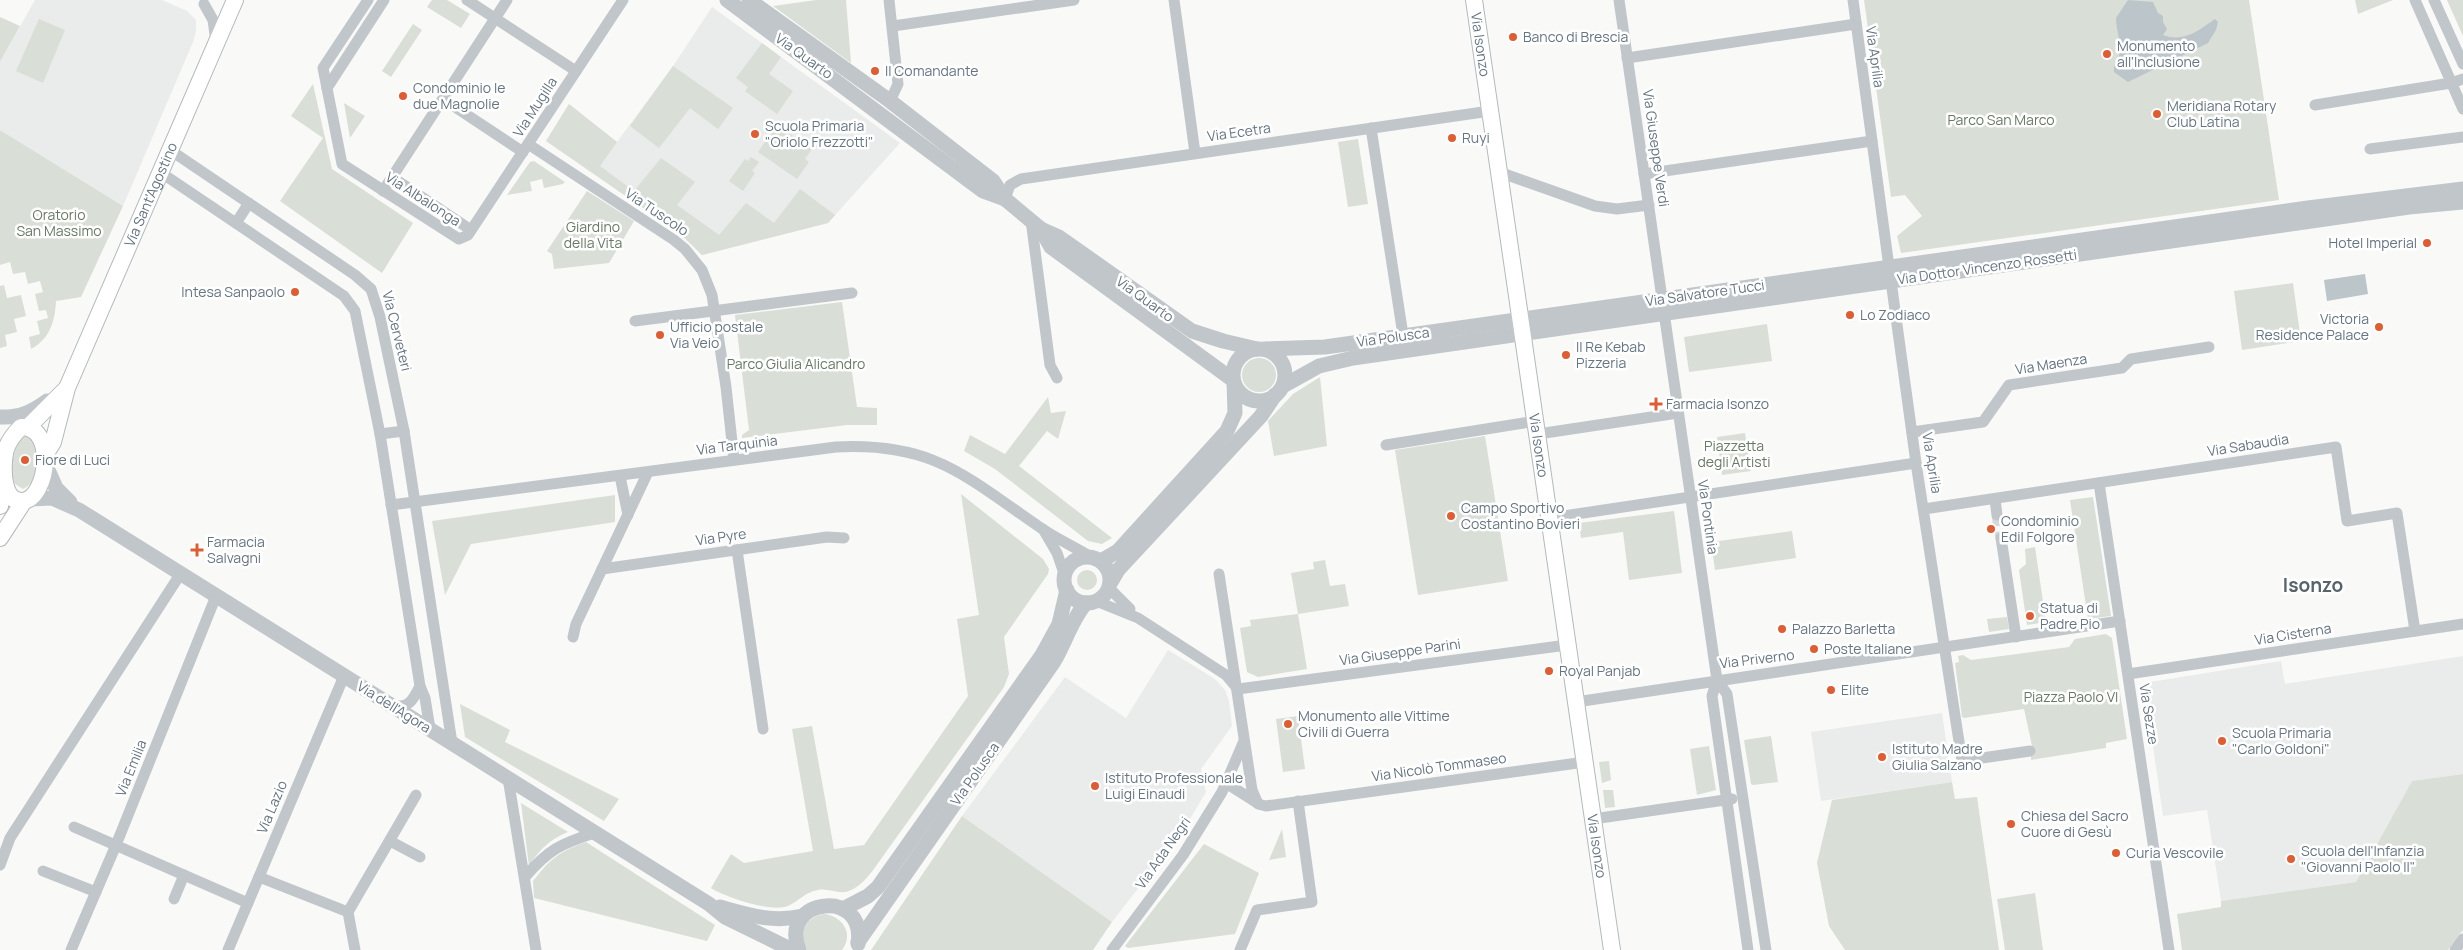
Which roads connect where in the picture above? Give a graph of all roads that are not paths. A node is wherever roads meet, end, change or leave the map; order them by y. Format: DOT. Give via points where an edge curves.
graph roads {
  1 [pos="368,0"];
  2 [pos="384,0"];
  3 [pos="467,0"];
  4 [pos="507,0"];
  5 [pos="623,0"];
  6 [pos="727,0"];
  7 [pos="749,0"];
  8 [pos="889,0"];
  9 [pos="1074,0"];
  10 [pos="1174,0"];
  11 [pos="1474,0"];
  12 [pos="1618,0"];
  13 [pos="1853,0"];
  14 [pos="2415,0"];
  15 [pos="2434,0"];
  16 [pos="203,2"];
  17 [pos="234,2"];
  18 [pos="495,18"];
  19 [pos="1856,24"];
  20 [pos="892,26"];
  21 [pos="214,48"];
  22 [pos="1628,58"];
  23 [pos="2463,64"];
  24 [pos="576,71"];
  25 [pos="2463,79"];
  26 [pos="2452,83"];
  27 [pos="327,88"];
  28 [pos="443,99"];
  29 [pos="2315,105"];
  30 [pos="885,107"];
  31 [pos="2463,109"];
  32 [pos="1490,111"];
  33 [pos="1371,128"];
  34 [pos="2463,137"];
  35 [pos="1872,141"];
  36 [pos="526,148"];
  37 [pos="2370,149"];
  38 [pos="170,150"];
  39 [pos="1195,153"];
  40 [pos="160,172"];
  41 [pos="1499,172"];
  42 [pos="1644,174"];
  43 [pos="392,177"];
  44 [pos="383,191"];
  45 [pos="2462,191"];
  46 [pos="1005,199"];
  47 [pos="1649,205"];
  48 [pos="252,206"];
  49 [pos="240,225"];
  50 [pos="1036,225"];
  51 [pos="471,230"];
  52 [pos="1890,274"];
  53 [pos="852,293"];
  54 [pos="1663,306"];
  55 [pos="716,309"];
  56 [pos="635,321"];
  57 [pos="1522,326"];
  58 [pos="1404,335"];
  59 [pos="2209,347"];
  60 [pos="1261,349"];
  61 [pos="1057,378"];
  62 [pos="1233,381"];
  63 [pos="67,388"];
  64 [pos="1279,390"];
  65 [pos="1678,413"];
  66 [pos="0,417"];
  67 [pos="0,423"];
  68 [pos="24,427"];
  69 [pos="1537,428"];
  70 [pos="404,431"];
  71 [pos="1912,432"];
  72 [pos="380,434"];
  73 [pos="1386,445"];
  74 [pos="45,459"];
  75 [pos="734,460"];
  76 [pos="1916,463"];
  77 [pos="648,472"];
  78 [pos="3,475"];
  79 [pos="620,476"];
  80 [pos="2099,483"];
  81 [pos="1690,497"];
  82 [pos="1995,499"];
  83 [pos="27,500"];
  84 [pos="415,501"];
  85 [pos="391,505"];
  86 [pos="0,506"];
  87 [pos="1924,509"];
  88 [pos="78,510"];
  89 [pos="1997,515"];
  90 [pos="628,516"];
  91 [pos="1550,518"];
  92 [pos="1043,530"];
  93 [pos="2,536"];
  94 [pos="844,538"];
  95 [pos="2001,538"];
  96 [pos="737,550"];
  97 [pos="1096,559"];
  98 [pos="602,569"];
  99 [pos="181,573"];
  100 [pos="1219,574"];
  101 [pos="1066,583"];
  102 [pos="1110,585"];
  103 [pos="216,596"];
  104 [pos="1091,602"];
  105 [pos="1138,618"];
  106 [pos="2120,621"];
  107 [pos="2463,624"];
  108 [pos="2415,631"];
  109 [pos="573,637"];
  110 [pos="2016,637"];
  111 [pos="1567,645"];
  112 [pos="1946,648"];
  113 [pos="437,656"];
  114 [pos="416,658"];
  115 [pos="2128,674"];
  116 [pos="344,676"];
  117 [pos="1717,680"];
  118 [pos="420,686"];
  119 [pos="1238,689"];
  120 [pos="1576,702"];
  121 [pos="389,704"];
  122 [pos="430,729"];
  123 [pos="763,729"];
  124 [pos="1244,741"];
  125 [pos="452,743"];
  126 [pos="2030,750"];
  127 [pos="1585,762"];
  128 [pos="508,778"];
  129 [pos="1226,783"];
  130 [pos="416,795"];
  131 [pos="1744,797"];
  132 [pos="1727,800"];
  133 [pos="1298,801"];
  134 [pos="1258,804"];
  135 [pos="1593,819"];
  136 [pos="74,827"];
  137 [pos="594,833"];
  138 [pos="390,841"];
  139 [pos="116,845"];
  140 [pos="420,856"];
  141 [pos="0,865"];
  142 [pos="43,871"];
  143 [pos="184,875"];
  144 [pos="259,877"];
  145 [pos="525,877"];
  146 [pos="96,892"];
  147 [pos="174,899"];
  148 [pos="248,903"];
  149 [pos="709,904"];
  150 [pos="843,909"];
  151 [pos="348,912"];
  152 [pos="803,916"];
  153 [pos="777,920"];
  154 [pos="2463,939"];
  155 [pos="768,940"];
  156 [pos="857,946"];
  157 [pos="538,949"];
  158 [pos="71,950"];
  159 [pos="228,950"];
  160 [pos="355,950"];
  161 [pos="792,950"];
  162 [pos="799,950"];
  163 [pos="1112,950"];
  164 [pos="1240,950"];
  165 [pos="1612,950"];
  166 [pos="1748,950"];
  167 [pos="1766,950"];
  168 [pos="2169,950"];
  169 [pos="2455,950"];
  1 -- 27 [label="street, Via Albalonga" via="323,68"];
  2 -- 27 [label="street"];
  3 -- 18 [label="street"];
  4 -- 18 [label="street"];
  5 -- 24 [label="street, Via Mugilla"];
  6 -- 30 [label="street, Via Quarto"];
  7 -- 30 [label="street, Via Quarto"];
  8 -- 20 [label="street"];
  9 -- 20 [label="street"];
  10 -- 39 [label="street"];
  11 -- 32 [label="main road, Via Isonzo"];
  12 -- 22 [label="street, Via Giuseppe Verdi"];
  13 -- 19 [label="street, Via Aprilia"];
  14 -- 26 [label="street"];
  15 -- 23 [label="street"];
  16 -- 17 [label="street" via="212,8 224,9 230,8"];
  16 -- 21 [label="street" via="213,20"];
  17 -- 21 [label="main road, Via Sant'Agostino"];
  18 -- 24 [label="street"];
  18 -- 28 [label="street"];
  19 -- 22 [label="street"];
  19 -- 35 [label="street, Via Aprilia"];
  20 -- 30 [label="street" via="898,84"];
  21 -- 38 [label="main road, Via Sant'Agostino"];
  22 -- 42 [label="street, Via Giuseppe Verdi"];
  24 -- 36 [label="street, Via Mugilla"];
  25 -- 26 [label="street"];
  26 -- 29 [label="street"];
  26 -- 31 [label="street"];
  27 -- 44 [label="street, Via Albalonga" via="342,164"];
  28 -- 36 [label="street, Via Tuscolo"];
  28 -- 43 [label="street"];
  30 -- 46 [label="street, Via Quarto" via="983,191"];
  32 -- 33 [label="street, Via Ecetra"];
  32 -- 41 [label="main road, Via Isonzo"];
  33 -- 39 [label="street, Via Ecetra"];
  33 -- 58 [label="street"];
  34 -- 37 [label="street"];
  35 -- 42 [label="street"];
  35 -- 52 [label="street, Via Aprilia"];
  36 -- 51 [label="street, Via Mugilla"];
  36 -- 55 [label="street, Via Tuscolo" via="685,249 702,270"];
  38 -- 40 [label="main road, Via Sant'Agostino"];
  38 -- 48 [label="street, Via Cerveteri"];
  39 -- 46 [label="street, Via Ecetra" via="1021,179 1010,185"];
  40 -- 49 [label="street"];
  40 -- 63 [label="main road, Via Sant'Agostino"];
  41 -- 47 [label="street" via="1601,207 1618,209"];
  41 -- 57 [label="main road, Via Isonzo"];
  42 -- 47 [label="street, Via Giuseppe Verdi"];
  43 -- 44 [label="street"];
  43 -- 51 [label="street, Via Albalonga"];
  44 -- 51 [label="street, Via Albalonga" via="459,239 466,238"];
  45 -- 52 [label="street, Via Dottor Vincenzo Rossetti" via="2417,192"];
  46 -- 50 [label="street, Via Quarto"];
  47 -- 54 [label="street, Via Giuseppe Verdi"];
  48 -- 49 [label="street"];
  48 -- 70 [label="street, Via Cerveteri" via="371,289"];
  49 -- 72 [label="street" via="350,303 358,323"];
  50 -- 60 [label="street, Via Quarto" via="1059,237 1192,331 1223,342"];
  50 -- 61 [label="street" via="1050,365"];
  50 -- 62 [label="street, Via Quarto" via="1051,247"];
  52 -- 54 [label="street, Via Salvatore Tucci"];
  52 -- 71 [label="street, Via Aprilia"];
  53 -- 55 [label="street"];
  54 -- 57 [label="street, Via Salvatore Tucci"];
  54 -- 65 [label="street, Via Pontinia"];
  55 -- 56 [label="street"];
  55 -- 75 [label="street, Via Tuscolo"];
  57 -- 58 [label="street, Via Polusca"];
  57 -- 64 [label="street, Via Polusca" via="1334,362 1312,369"];
  57 -- 69 [label="main road, Via Isonzo"];
  58 -- 60 [label="street, Via Polusca" via="1325,347"];
  59 -- 71 [label="street, Via Maenza" via="2131,359 2122,368 2009,385 1983,422"];
  60 -- 62 [label="street" via="1241,356 1233,371"];
  60 -- 64 [label="street" via="1271,352 1282,363 1285,378"];
  62 -- 64 [label="street" via="1237,390 1251,400 1268,400"];
  62 -- 97 [label="street" via="1235,413 1227,432 1124,545"];
  63 -- 66 [label="street" via="34,411 15,418"];
  63 -- 68 [label="main road, Via Sant'Agostino"];
  63 -- 74 [label="main road, Via Sant'Agostino" via="53,442"];
  64 -- 102 [label="street, Via Polusca" via="1261,416 1124,564"];
  65 -- 69 [label="street"];
  65 -- 81 [label="street, Via Pontinia"];
  67 -- 68 [label="street"];
  68 -- 74 [label="main road" via="39,434"];
  68 -- 78 [label="main road, Via Sant'Agostino" via="11,438 5,452"];
  69 -- 73 [label="street"];
  69 -- 91 [label="main road, Via Isonzo"];
  70 -- 72 [label="street"];
  70 -- 84 [label="street, Via Cerveteri"];
  71 -- 76 [label="street, Via Aprilia"];
  72 -- 85 [label="street"];
  74 -- 83 [label="main road, Via Sant'Agostino" via="39,486"];
  74 -- 88 [label="street, Via dell'Agora" via="56,488"];
  75 -- 77 [label="street, Via Tarquinia"];
  75 -- 92 [label="street, Via Tarquinia" via="836,447 898,449 961,472"];
  76 -- 81 [label="street"];
  76 -- 87 [label="street, Via Aprilia"];
  77 -- 79 [label="street, Via Tarquinia"];
  77 -- 90 [label="street"];
  78 -- 83 [label="main road" via="14,499"];
  78 -- 86 [label="main road, Via Sant'Agostino"];
  79 -- 84 [label="street, Via Tarquinia"];
  79 -- 90 [label="street"];
  80 -- 82 [label="street, Via Sabaudia"];
  80 -- 106 [label="street, Via Sezze"];
  80 -- 108 [label="street, Via Sabaudia" via="2336,447 2347,520 2397,512"];
  81 -- 91 [label="street"];
  81 -- 117 [label="street, Via Pontinia"];
  82 -- 87 [label="street, Via Sabaudia"];
  82 -- 89 [label="street"];
  83 -- 88 [label="street, Via dell'Agora" via="52,498"];
  83 -- 93 [label="main road, Via Sant'Agostino"];
  84 -- 85 [label="street"];
  84 -- 113 [label="street, Via Cerveteri"];
  85 -- 114 [label="street"];
  87 -- 112 [label="street, Via Aprilia"];
  88 -- 93 [label="street" via="35,507 18,518"];
  88 -- 99 [label="street, Via dell'Agora"];
  90 -- 98 [label="street"];
  91 -- 111 [label="main road, Via Isonzo"];
  92 -- 97 [label="street, Via Tarquinia"];
  92 -- 101 [label="street, Via Tarquinia" via="1057,553"];
  94 -- 96 [label="street, Via Pyre"];
  95 -- 110 [label="street"];
  96 -- 98 [label="street, Via Pyre"];
  96 -- 123 [label="street"];
  97 -- 101 [label="street" via="1084,557 1071,563"];
  97 -- 102 [label="street" via="1109,570"];
  98 -- 109 [label="street"];
  99 -- 103 [label="street, Via dell'Agora"];
  99 -- 141 [label="street" via="10,838"];
  100 -- 119 [label="street"];
  101 -- 104 [label="street" via="1078,601"];
  101 -- 150 [label="street, Via Polusca" via="1059,624 1034,667 878,887"];
  102 -- 104 [label="street, Via Polusca"];
  102 -- 105 [label="street"];
  103 -- 116 [label="street, Via dell'Agora"];
  103 -- 139 [label="street, Via Emilia"];
  104 -- 105 [label="street"];
  104 -- 156 [label="street, Via Polusca" via="1078,611 1053,663"];
  105 -- 119 [label="street" via="1226,675"];
  106 -- 110 [label="street, Via Priverno"];
  106 -- 115 [label="street, Via Sezze"];
  107 -- 108 [label="street, Via Cisterna"];
  108 -- 115 [label="street, Via Cisterna"];
  110 -- 112 [label="street, Via Priverno"];
  111 -- 119 [label="street, Via Giuseppe Parini"];
  111 -- 120 [label="main road, Via Isonzo"];
  112 -- 117 [label="street, Via Priverno"];
  112 -- 126 [label="street" via="1962,761"];
  113 -- 114 [label="street"];
  113 -- 125 [label="street, Via Cerveteri"];
  114 -- 118 [label="street"];
  115 -- 168 [label="street, Via Sezze"];
  116 -- 121 [label="street, Via dell'Agora"];
  116 -- 144 [label="street, Via Lazio"];
  117 -- 120 [label="street, Via Priverno"];
  117 -- 131 [label="street, Via Pontinia" via="1726,694"];
  117 -- 132 [label="street, Via Pontinia" via="1712,696"];
  118 -- 121 [label="street" via="411,702 404,706"];
  118 -- 122 [label="street"];
  119 -- 124 [label="street"];
  120 -- 127 [label="main road, Via Isonzo"];
  121 -- 122 [label="street, Via dell'Agora"];
  122 -- 125 [label="street, Via dell'Agora"];
  124 -- 129 [label="street, Via Ada Negri"];
  124 -- 134 [label="street" via="1252,790"];
  125 -- 128 [label="street, Via dell'Agora"];
  127 -- 133 [label="street, Via Nicolò Tommaseo"];
  127 -- 135 [label="main road, Via Isonzo"];
  128 -- 137 [label="street, Via dell'Agora"];
  128 -- 145 [label="street"];
  129 -- 134 [label="street"];
  129 -- 163 [label="street, Via Ada Negri" via="1183,854"];
  130 -- 138 [label="street"];
  131 -- 132 [label="street"];
  131 -- 167 [label="street, Via Pontinia"];
  132 -- 135 [label="street"];
  132 -- 166 [label="street, Via Pontinia"];
  133 -- 134 [label="street, Via Nicolò Tommaseo" via="1266,806"];
  133 -- 164 [label="street" via="1312,902 1257,910"];
  135 -- 165 [label="main road, Via Isonzo"];
  136 -- 139 [label="street"];
  137 -- 145 [label="street" via="557,846"];
  137 -- 149 [label="street, Via dell'Agora"];
  138 -- 140 [label="street"];
  138 -- 151 [label="street"];
  139 -- 143 [label="street"];
  139 -- 146 [label="street, Via Emilia"];
  142 -- 146 [label="street"];
  143 -- 147 [label="street"];
  143 -- 148 [label="street"];
  144 -- 148 [label="street, Via Lazio"];
  144 -- 151 [label="street"];
  145 -- 157 [label="street"];
  146 -- 158 [label="street, Via Emilia"];
  148 -- 159 [label="street, Via Lazio"];
  149 -- 153 [label="street, Via dell'Agora"];
  149 -- 155 [label="street, Via dell'Agora" via="725,917"];
  150 -- 152 [label="street, Via dell'Agora" via="821,905"];
  150 -- 156 [label="street" via="856,923"];
  151 -- 160 [label="street"];
  152 -- 153 [label="street, Via dell'Agora"];
  152 -- 162 [label="street" via="796,934"];
  153 -- 155 [label="street"];
  154 -- 169 [label="street"];
  155 -- 161 [label="street, Via dell'Agora"];
}
